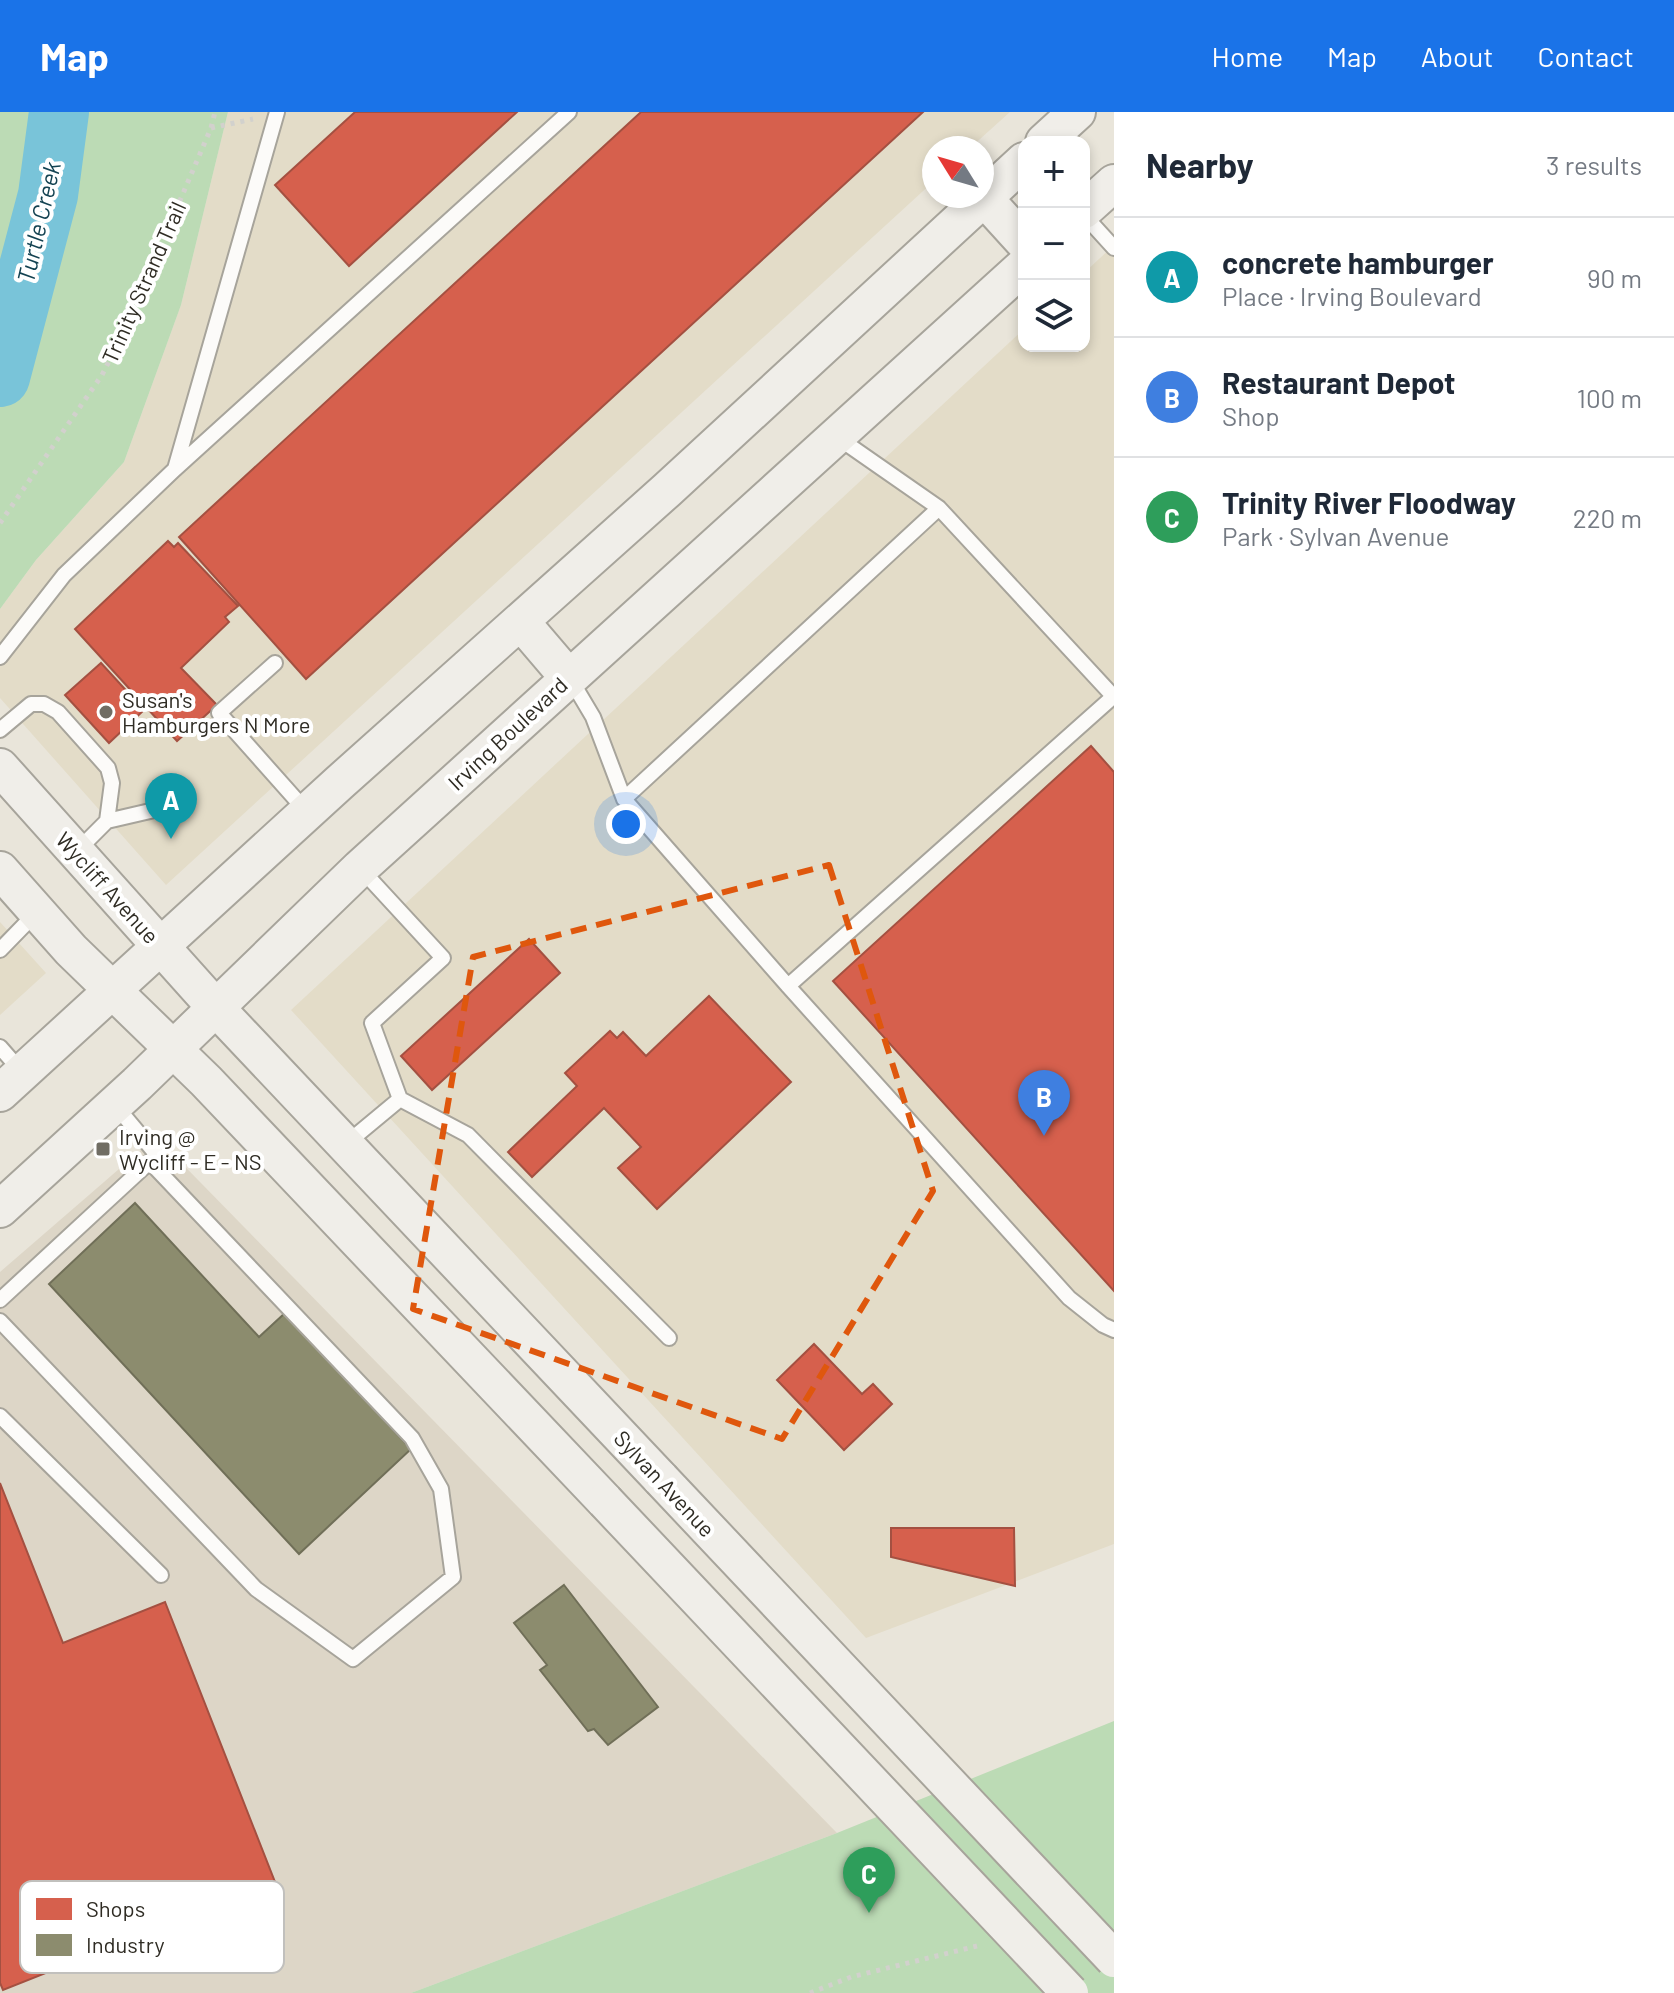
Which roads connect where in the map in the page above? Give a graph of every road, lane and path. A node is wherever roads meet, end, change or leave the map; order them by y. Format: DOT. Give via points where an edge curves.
graph roads {
  1 [pos="215,112"];
  2 [pos="569,112"];
  3 [pos="1077,112"];
  4 [pos="277,113"];
  5 [pos="211,128"];
  6 [pos="1051,136"];
  7 [pos="1018,167"];
  8 [pos="1114,183"];
  9 [pos="994,189"];
  10 [pos="973,208"];
  11 [pos="993,208"];
  12 [pos="1088,208"];
  13 [pos="1090,219"];
  14 [pos="1018,235"];
  15 [pos="1114,248"];
  16 [pos="1018,271"];
  17 [pos="837,437"];
  18 [pos="175,469"];
  19 [pos="939,508"];
  20 [pos="0,523"];
  21 [pos="521,622"];
  22 [pos="0,657"];
  23 [pos="275,663"];
  24 [pos="568,677"];
  25 [pos="1114,697"];
  26 [pos="0,730"];
  27 [pos="0,767"];
  28 [pos="624,799"];
  29 [pos="176,805"];
  30 [pos="307,812"];
  31 [pos="107,821"];
  32 [pos="77,851"];
  33 [pos="360,868"];
  34 [pos="0,870"];
  35 [pos="37,911"];
  36 [pos="161,946"];
  37 [pos="0,950"];
  38 [pos="788,986"];
  39 [pos="112,990"];
  40 [pos="216,1008"];
  41 [pos="173,1048"];
  42 [pos="7,1071"];
  43 [pos="400,1099"];
  44 [pos="115,1105"];
  45 [pos="346,1145"];
  46 [pos="150,1162"];
  47 [pos="0,1209"];
  48 [pos="0,1300"];
  49 [pos="0,1321"];
  50 [pos="1114,1330"];
  51 [pos="669,1338"];
  52 [pos="0,1416"];
  53 [pos="161,1575"];
  54 [pos="990,1943"];
  55 [pos="1114,1959"];
  56 [pos="810,1993"];
  57 [pos="1070,1993"];
  1 -- 5 [label="path, Trinity Strand Trail"];
  2 -- 18 [label="lane"];
  3 -- 6 [label="main road"];
  4 -- 5 [label="path"];
  4 -- 18 [label="lane"];
  5 -- 20 [label="path, Trinity Strand Trail" via="102,375"];
  7 -- 9 [label="main road"];
  8 -- 12 [label="main road"];
  10 -- 21 [label="main road"];
  11 -- 14 [label="main road"];
  13 -- 15 [label="lane"];
  16 -- 17 [label="main road, Irving Boulevard"];
  17 -- 19 [label="lane"];
  17 -- 24 [label="main road, Irving Boulevard"];
  18 -- 22 [label="lane" via="64,575"];
  19 -- 25 [label="lane"];
  19 -- 28 [label="lane"];
  21 -- 24 [label="main road"];
  21 -- 30 [label="main road"];
  23 -- 30 [label="lane" via="219,713"];
  24 -- 28 [label="lane" via="593,717"];
  24 -- 33 [label="main road, Irving Boulevard"];
  25 -- 38 [label="lane"];
  26 -- 31 [label="lane" via="31,704 58,712 108,768 112,783"];
  27 -- 32 [label="main road, Wycliff Avenue"];
  28 -- 38 [label="lane"];
  29 -- 31 [label="lane"];
  30 -- 36 [label="main road"];
  31 -- 32 [label="lane"];
  32 -- 36 [label="main road, Wycliff Avenue"];
  33 -- 40 [label="main road, Irving Boulevard"];
  33 -- 43 [label="lane" via="443,958 372,1023"];
  34 -- 35 [label="main road"];
  35 -- 37 [label="lane"];
  35 -- 39 [label="main road"];
  36 -- 39 [label="main road"];
  36 -- 40 [label="main road, Wycliff Avenue"];
  38 -- 50 [label="lane" via="1069,1298"];
  39 -- 41 [label="main road"];
  39 -- 42 [label="main road"];
  40 -- 41 [label="main road, Irving Boulevard"];
  40 -- 45 [label="main road, Sylvan Avenue"];
  41 -- 44 [label="main road, Irving Boulevard"];
  41 -- 57 [label="main road, bridge"];
  43 -- 45 [label="lane"];
  43 -- 51 [label="lane" via="468,1135"];
  44 -- 46 [label="lane" via="157,1155"];
  44 -- 47 [label="main road, Irving Boulevard"];
  45 -- 55 [label="main road, Sylvan Avenue, bridge"];
  46 -- 48 [label="lane"];
  46 -- 49 [label="lane" via="412,1438 441,1489 453,1577 353,1659 256,1589"];
  52 -- 53 [label="lane"];
  54 -- 56 [label="path" via="851,1977"];
}
